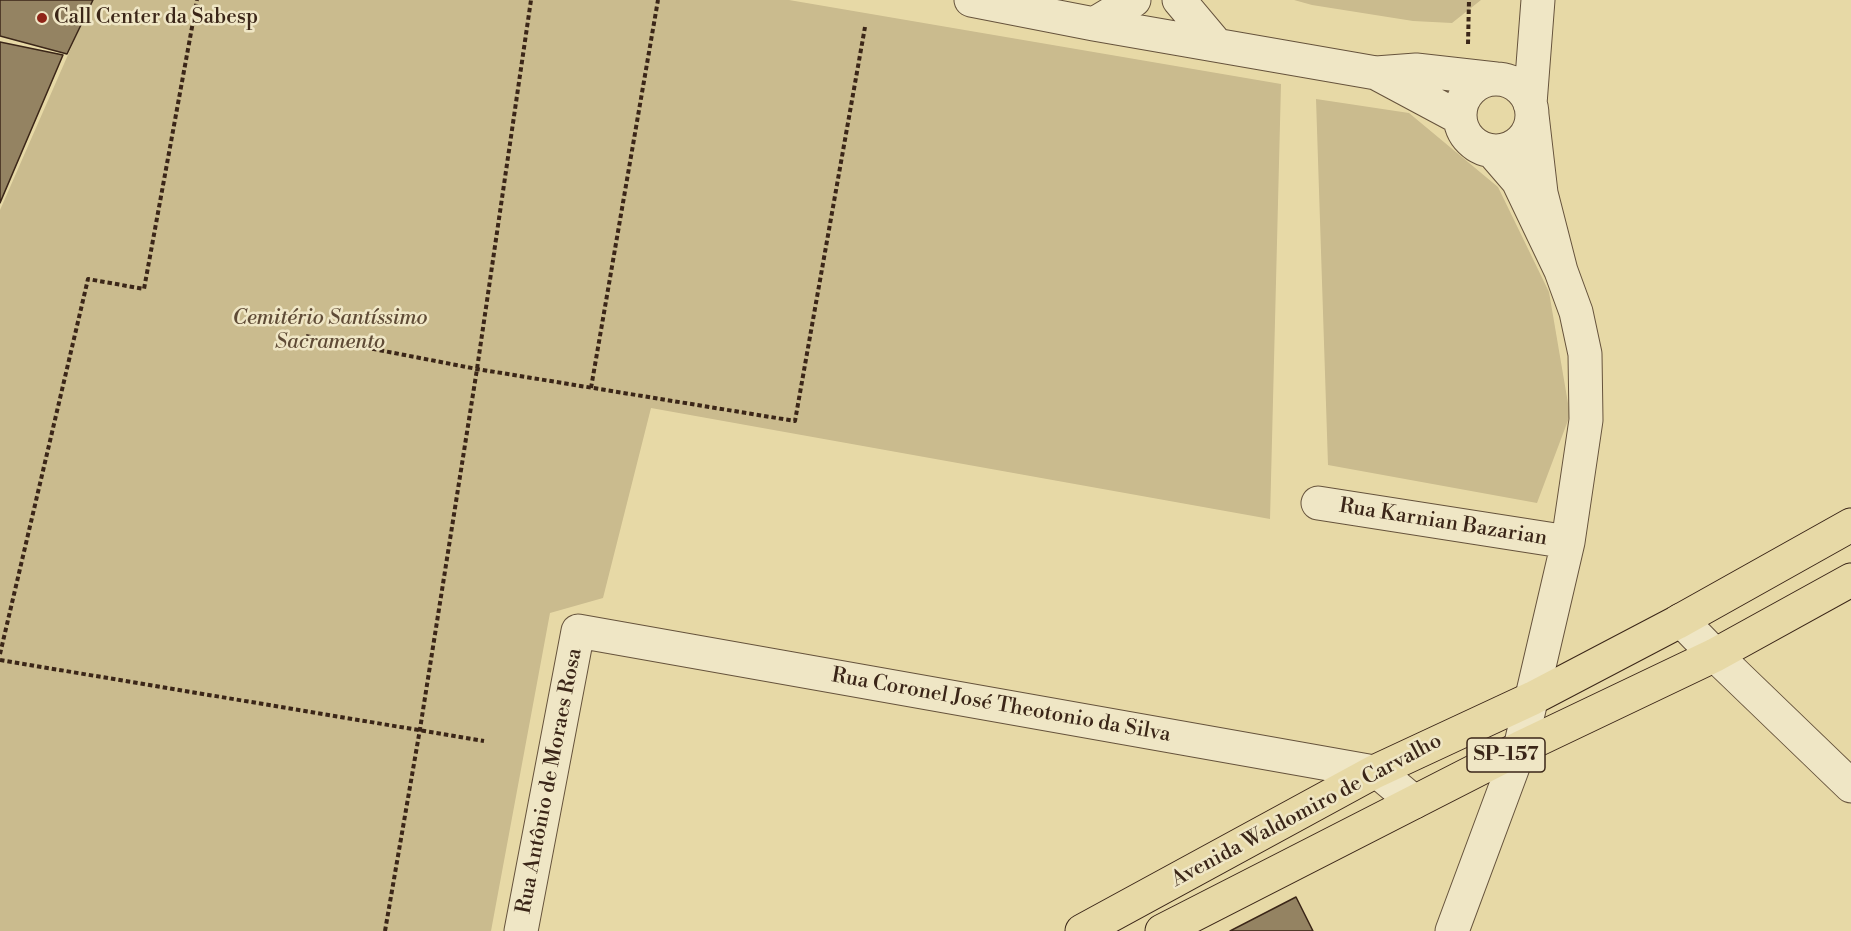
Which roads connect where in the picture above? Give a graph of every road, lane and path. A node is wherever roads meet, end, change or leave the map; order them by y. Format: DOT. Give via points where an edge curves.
graph roads {
  1 [pos="197,0"];
  2 [pos="531,0"];
  3 [pos="658,0"];
  4 [pos="971,0"];
  5 [pos="1134,0"];
  6 [pos="1179,0"];
  7 [pos="1469,0"];
  8 [pos="1539,0"];
  9 [pos="1094,24"];
  10 [pos="865,27"];
  11 [pos="1216,44"];
  12 [pos="1376,72"];
  13 [pos="1482,77"];
  14 [pos="1531,110"];
  15 [pos="1460,118"];
  16 [pos="1493,152"];
  17 [pos="1561,271"];
  18 [pos="306,336"];
  19 [pos="477,369"];
  20 [pos="591,388"];
  21 [pos="1318,503"];
  22 [pos="1851,525"];
  23 [pos="1568,542"];
  24 [pos="1851,580"];
  25 [pos="1681,620"];
  26 [pos="578,631"];
  27 [pos="0,654"];
  28 [pos="1715,655"];
  29 [pos="0,660"];
  30 [pos="1533,698"];
  31 [pos="420,729"];
  32 [pos="484,741"];
  33 [pos="1520,748"];
  34 [pos="1374,772"];
  35 [pos="1851,786"];
  36 [pos="1414,802"];
  37 [pos="385,931"];
  38 [pos="521,931"];
  39 [pos="1082,931"];
  40 [pos="1162,931"];
  41 [pos="1452,931"];
  1 -- 27 [label="path" via="144,289 88,279"];
  2 -- 19 [label="path"];
  3 -- 20 [label="path"];
  4 -- 9 [label="street"];
  5 -- 9 [label="street"];
  6 -- 11 [label="street"];
  7 -- 13 [label="path"];
  8 -- 14 [label="street"];
  9 -- 11 [label="street"];
  10 -- 20 [label="path" via="795,422"];
  11 -- 12 [label="street"];
  12 -- 13 [label="street" via="1416,70"];
  12 -- 15 [label="street"];
  13 -- 14 [label="street" via="1517,86"];
  13 -- 15 [label="street" via="1484,81 1467,94"];
  14 -- 16 [label="street" via="1531,126 1525,137 1516,146"];
  14 -- 17 [label="street" via="1541,193"];
  15 -- 16 [label="street" via="1470,141"];
  16 -- 17 [label="street" via="1518,181"];
  17 -- 23 [label="street" via="1576,312 1585,354 1586,420"];
  18 -- 19 [label="path"];
  19 -- 20 [label="path"];
  19 -- 31 [label="path"];
  21 -- 23 [label="street, Rua Karnian Bazarian"];
  22 -- 25 [label="main road, Avenida Waldomiro de Carvalho / SP-157"];
  23 -- 30 [label="street"];
  24 -- 28 [label="main road, Avenida Waldomiro de Carvalho / SP-157"];
  25 -- 28 [label="street"];
  25 -- 30 [label="main road, Avenida Waldomiro de Carvalho / SP-157"];
  26 -- 34 [label="street, Rua Coronel José Theotonio da Silva"];
  26 -- 38 [label="street, Rua Antônio de Moraes Rosa"];
  28 -- 33 [label="main road, Avenida Waldomiro de Carvalho / SP-157"];
  28 -- 35 [label="street"];
  29 -- 31 [label="path"];
  30 -- 33 [label="street"];
  30 -- 34 [label="main road, Avenida Waldomiro de Carvalho / SP-157"];
  31 -- 32 [label="path"];
  31 -- 37 [label="path"];
  33 -- 36 [label="main road, Avenida Waldomiro de Carvalho / SP-157"];
  33 -- 41 [label="street"];
  34 -- 36 [label="street, Rua Coronel José Theotonio da Silva"];
  34 -- 39 [label="main road, Avenida Waldomiro de Carvalho / SP-157"];
  36 -- 40 [label="main road, Avenida Waldomiro de Carvalho / SP-157"];
}
